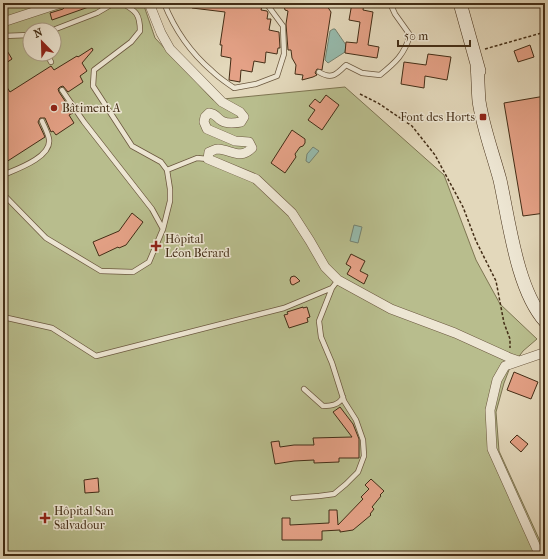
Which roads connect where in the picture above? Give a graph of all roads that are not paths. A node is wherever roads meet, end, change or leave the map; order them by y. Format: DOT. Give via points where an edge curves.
graph roads {
  1 [pos="61,3"];
  2 [pos="114,3"];
  3 [pos="122,3"];
  4 [pos="149,3"];
  5 [pos="164,3"];
  6 [pos="266,3"];
  7 [pos="390,3"];
  8 [pos="460,3"];
  9 [pos="3,22"];
  10 [pos="62,27"];
  11 [pos="22,35"];
  12 [pos="3,36"];
  13 [pos="320,72"];
  14 [pos="62,90"];
  15 [pos="42,121"];
  16 [pos="208,159"];
  17 [pos="167,170"];
  18 [pos="3,175"];
  19 [pos="3,194"];
  20 [pos="163,229"];
  21 [pos="338,280"];
  22 [pos="332,288"];
  23 [pos="3,317"];
  24 [pos="545,321"];
  25 [pos="544,352"];
  26 [pos="519,361"];
  27 [pos="304,389"];
  28 [pos="343,397"];
  29 [pos="293,498"];
  30 [pos="540,556"];
  1 -- 9 [label="street"];
  2 -- 10 [label="lane" via="97,13"];
  3 -- 17 [label="lane" via="134,10 140,23 140,31 131,42 94,70 94,86 132,146 160,162"];
  4 -- 16 [label="street" via="170,49 222,102 244,117 242,122 235,123 223,122 214,114 209,113 205,117 207,129 235,140 249,142 252,148 240,155 217,149 209,152"];
  5 -- 6 [label="lane" via="169,16 188,45 212,71 234,88 256,84 277,76 284,54 284,26"];
  7 -- 13 [label="lane" via="410,35 406,48 394,63 380,74 362,73 346,65 334,76 326,76"];
  8 -- 24 [label="main road" via="475,58 479,101 520,273 532,301"];
  11 -- 12 [label="lane"];
  14 -- 20 [label="lane" via="152,209"];
  15 -- 18 [label="lane" via="49,140 46,152 27,165"];
  16 -- 17 [label="lane" via="197,158"];
  16 -- 21 [label="street" via="256,179 292,212 325,267"];
  17 -- 20 [label="lane" via="170,201"];
  19 -- 20 [label="lane" via="46,238 101,271 133,272 149,262"];
  21 -- 22 [label="lane"];
  21 -- 26 [label="street" via="391,309"];
  22 -- 23 [label="lane" via="284,308 96,356 52,328"];
  22 -- 28 [label="lane" via="319,321"];
  25 -- 26 [label="street"];
  26 -- 30 [label="street" via="505,366 497,380 490,410 492,449"];
  27 -- 28 [label="lane" via="323,406 332,406"];
  28 -- 29 [label="lane" via="356,420 363,440 364,456 358,472 334,494"];
}
